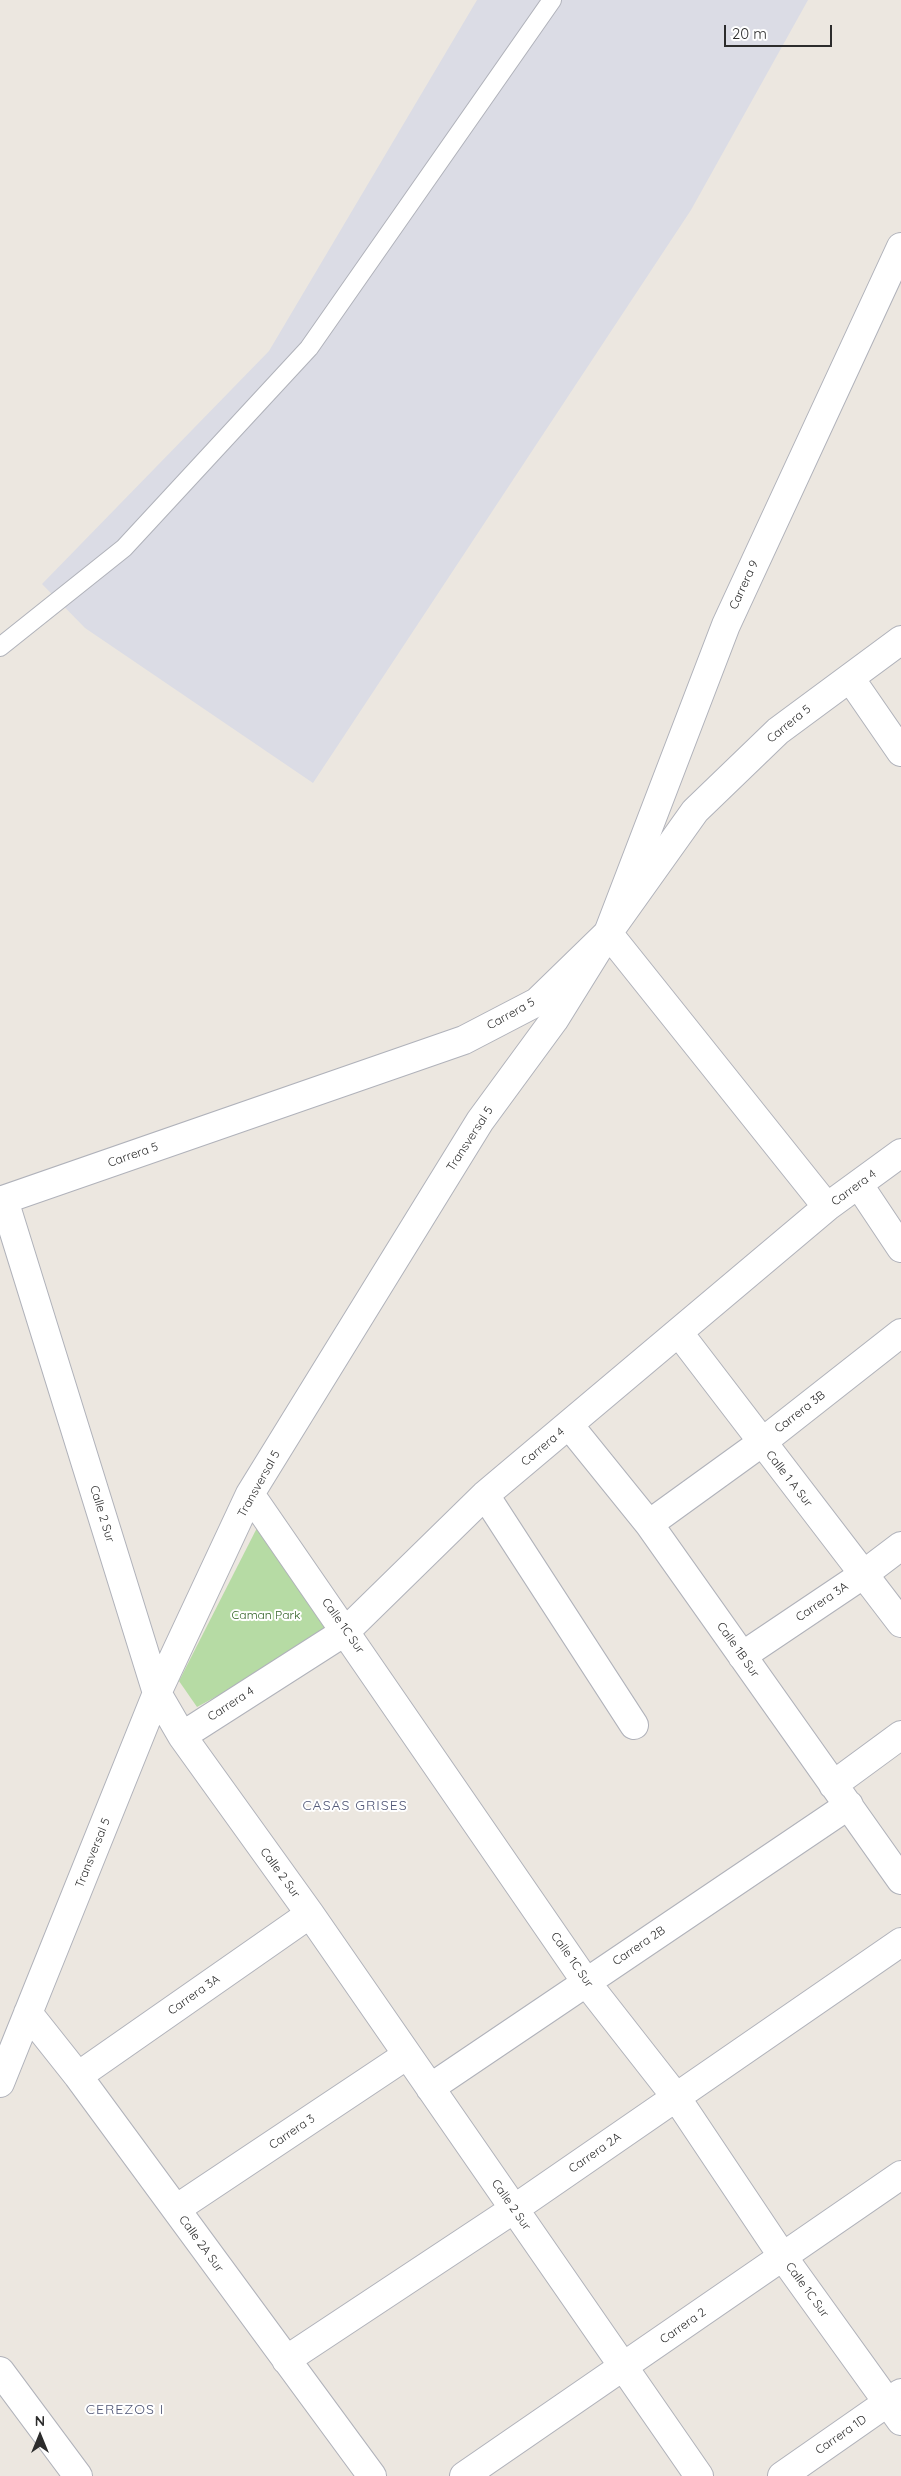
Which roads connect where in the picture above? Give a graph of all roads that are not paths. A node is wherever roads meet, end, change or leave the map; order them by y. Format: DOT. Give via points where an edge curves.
graph roads {
  1 [pos="552,0"];
  2 [pos="901,247"];
  3 [pos="901,640"];
  4 [pos="0,647"];
  5 [pos="850,678"];
  6 [pos="901,752"];
  7 [pos="608,933"];
  8 [pos="901,1153"];
  9 [pos="859,1185"];
  10 [pos="2,1200"];
  11 [pos="827,1207"];
  12 [pos="901,1248"];
  13 [pos="901,1333"];
  14 [pos="679,1334"];
  15 [pos="569,1425"];
  16 [pos="761,1443"];
  17 [pos="250,1494"];
  18 [pos="485,1495"];
  19 [pos="649,1524"];
  20 [pos="901,1546"];
  21 [pos="864,1574"];
  22 [pos="901,1623"];
  23 [pos="346,1631"];
  24 [pos="742,1656"];
  25 [pos="157,1693"];
  26 [pos="634,1725"];
  27 [pos="901,1735"];
  28 [pos="182,1736"];
  29 [pos="841,1795"];
  30 [pos="901,1880"];
  31 [pos="310,1914"];
  32 [pos="901,1942"];
  33 [pos="586,1982"];
  34 [pos="28,2013"];
  35 [pos="407,2055"];
  36 [pos="78,2076"];
  37 [pos="0,2083"];
  38 [pos="430,2088"];
  39 [pos="676,2097"];
  40 [pos="901,2175"];
  41 [pos="176,2209"];
  42 [pos="514,2209"];
  43 [pos="783,2257"];
  44 [pos="286,2360"];
  45 [pos="623,2367"];
  46 [pos="0,2370"];
  47 [pos="896,2406"];
  48 [pos="78,2476"];
  49 [pos="372,2476"];
  50 [pos="464,2476"];
  51 [pos="699,2476"];
  52 [pos="782,2476"];
  1 -- 4 [label="lane" via="309,348 124,548"];
  2 -- 7 [label="street, Carrera 9" via="726,625"];
  3 -- 5 [label="street, Carrera 5"];
  5 -- 6 [label="street"];
  5 -- 7 [label="street, Carrera 5" via="778,731 695,811"];
  7 -- 10 [label="street, Carrera 5" via="537,1002 464,1040"];
  7 -- 11 [label="street"];
  7 -- 17 [label="street, Transversal 5" via="554,1020 480,1121"];
  8 -- 9 [label="street, Carrera 4"];
  9 -- 11 [label="street, Carrera 4"];
  9 -- 12 [label="street"];
  10 -- 25 [label="street, Calle 2 Sur"];
  11 -- 14 [label="street, Carrera 4"];
  13 -- 16 [label="street, Carrera 3B"];
  14 -- 15 [label="street, Carrera 4"];
  14 -- 16 [label="street, Calle 1 A Sur"];
  15 -- 18 [label="street, Carrera 4"];
  15 -- 19 [label="street, Calle 1B Sur"];
  16 -- 19 [label="street, Carrera 3B"];
  16 -- 21 [label="street, Calle 1 A Sur"];
  17 -- 23 [label="street, Calle 1C Sur"];
  17 -- 25 [label="street, Transversal 5"];
  18 -- 23 [label="street, Carrera 4"];
  18 -- 26 [label="street"];
  19 -- 24 [label="street, Calle 1B Sur"];
  20 -- 21 [label="street, Carrera 3A"];
  21 -- 22 [label="street, Calle 1 A Sur"];
  21 -- 24 [label="street, Carrera 3A"];
  23 -- 28 [label="street, Carrera 4"];
  23 -- 33 [label="street, Calle 1C Sur"];
  24 -- 29 [label="street, Calle 1B Sur"];
  25 -- 28 [label="street, Calle 2 Sur"];
  25 -- 34 [label="street, Transversal 5"];
  27 -- 29 [label="street"];
  28 -- 31 [label="street, Calle 2 Sur"];
  29 -- 30 [label="street, Calle 1B Sur"];
  29 -- 33 [label="street, Carrera 2B"];
  31 -- 35 [label="street, Calle 2 Sur"];
  31 -- 36 [label="street, Carrera 3A"];
  32 -- 39 [label="street, Carrera 2A"];
  33 -- 38 [label="street, Carrera 2B"];
  33 -- 39 [label="street, Calle 1C Sur"];
  34 -- 36 [label="street, Calle 2A Sur"];
  34 -- 37 [label="street, Transversal 5"];
  35 -- 38 [label="street, Calle 2 Sur"];
  35 -- 41 [label="street, Carrera 3"];
  36 -- 41 [label="street, Calle 2A Sur"];
  38 -- 42 [label="street, Calle 2 Sur"];
  39 -- 42 [label="street, Carrera 2A"];
  39 -- 43 [label="street, Calle 1C Sur"];
  40 -- 43 [label="street, Carrera 2"];
  41 -- 44 [label="street, Calle 2A Sur"];
  42 -- 44 [label="street, Carrera 2A"];
  42 -- 45 [label="street, Calle 2 Sur"];
  43 -- 45 [label="street, Carrera 2"];
  43 -- 47 [label="street, Calle 1C Sur"];
  44 -- 49 [label="street, Calle 2A Sur"];
  45 -- 50 [label="street, Carrera 2"];
  45 -- 51 [label="street, Calle 2 Sur"];
  46 -- 48 [label="street"];
  47 -- 52 [label="street, Carrera 1D"];
}
